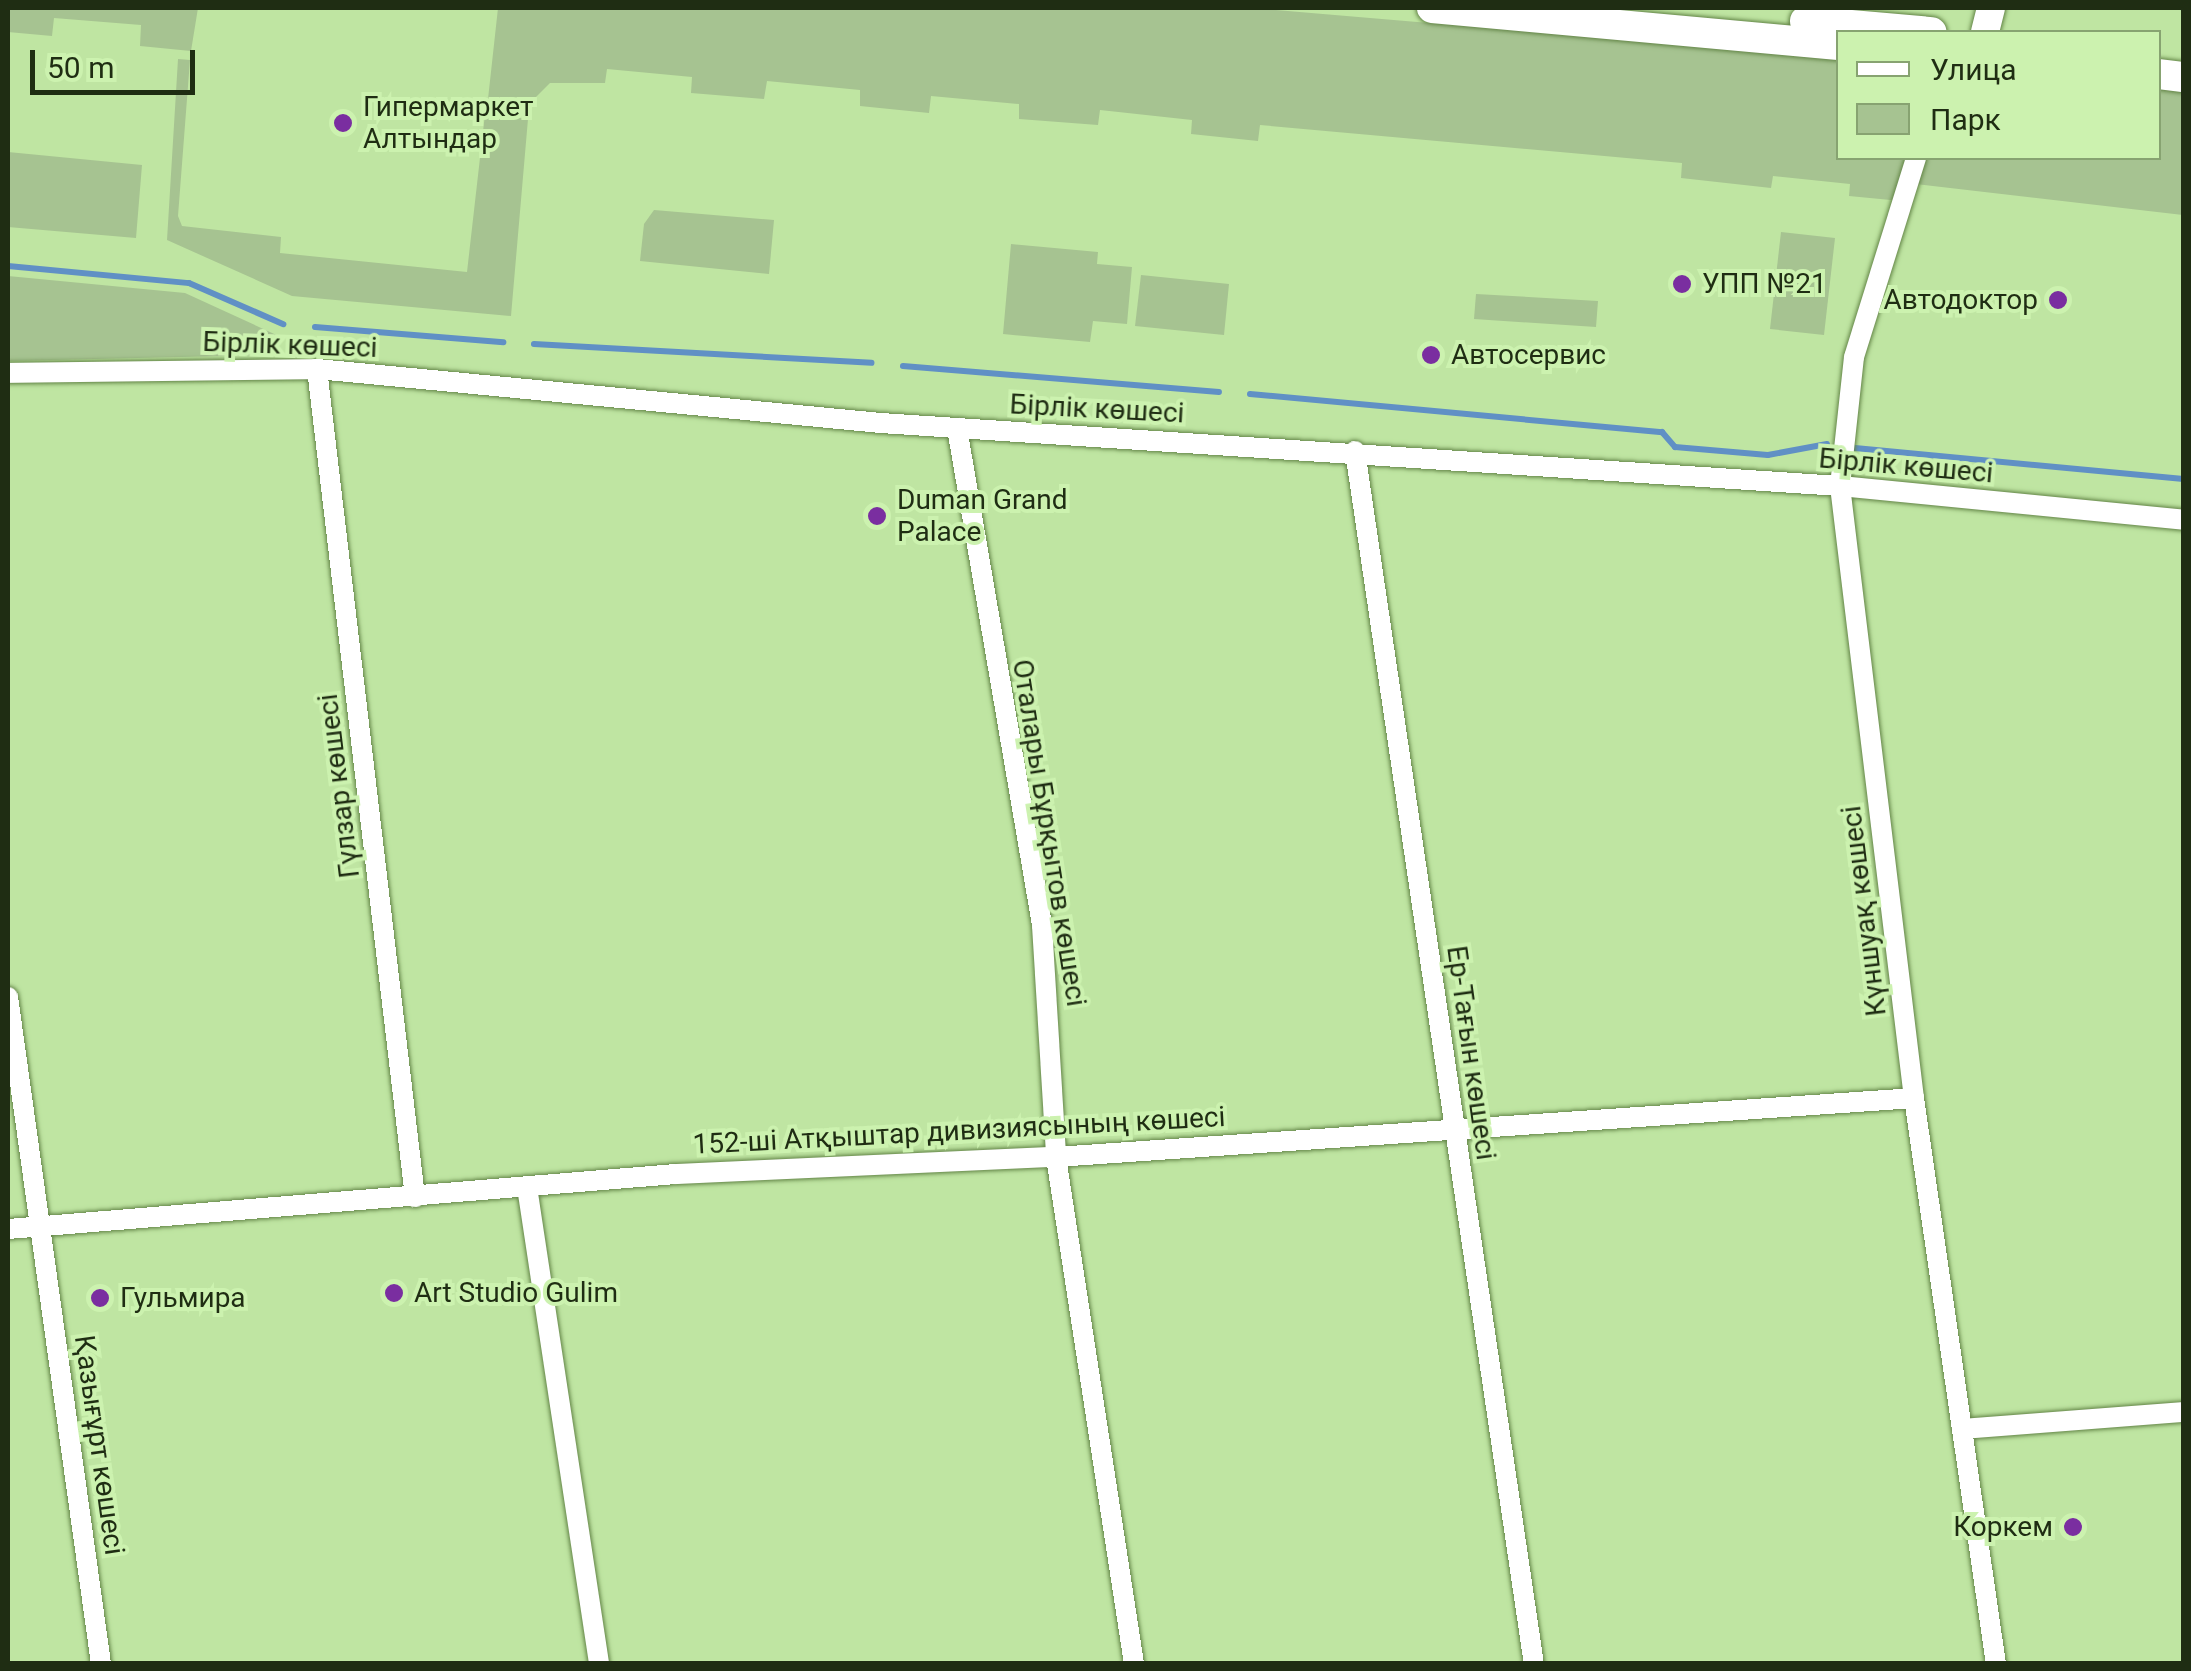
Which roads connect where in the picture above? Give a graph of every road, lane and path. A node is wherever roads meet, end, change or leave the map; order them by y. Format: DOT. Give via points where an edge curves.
graph roads {
  1 [pos="1432,8"];
  2 [pos="1658,8"];
  3 [pos="1909,30"];
  4 [pos="1836,45"];
  5 [pos="1915,160"];
  6 [pos="318,369"];
  7 [pos="8,373"];
  8 [pos="957,428"];
  9 [pos="1355,451"];
  10 [pos="1840,486"];
  11 [pos="2184,520"];
  12 [pos="8,996"];
  13 [pos="1914,1098"];
  14 [pos="1454,1128"];
  15 [pos="1056,1157"];
  16 [pos="526,1187"];
  17 [pos="415,1197"];
  18 [pos="41,1227"];
  19 [pos="8,1229"];
  20 [pos="2184,1412"];
  21 [pos="1962,1429"];
  22 [pos="101,1664"];
  23 [pos="599,1664"];
  24 [pos="1134,1664"];
  25 [pos="1534,1664"];
  26 [pos="1996,1664"];
  1 -- 4 [label="main road"];
  2 -- 3 [label="main road"];
  5 -- 10 [label="street, Күншуақ көшесі" via="1854,357"];
  6 -- 7 [label="street, Бірлік көшесі"];
  6 -- 8 [label="street, Бірлік көшесі"];
  6 -- 17 [label="street, Гүлзар көшесі"];
  8 -- 9 [label="street, Бірлік көшесі"];
  8 -- 15 [label="street, Оталары Бұрқытов көшесі" via="1050,984"];
  9 -- 10 [label="street, Бірлік көшесі"];
  9 -- 14 [label="street, Ер-Тағын көшесі"];
  10 -- 11 [label="street, Бірлік көшесі"];
  10 -- 13 [label="street, Күншуақ көшесі"];
  12 -- 18 [label="street, Қазығұрт көшесі"];
  13 -- 14 [label="street, 152-ші Атқыштар дивизиясының көшесі"];
  13 -- 21 [label="street, Күншуақ көшесі"];
  14 -- 15 [label="street, 152-ші Атқыштар дивизиясының көшесі"];
  14 -- 25 [label="street, Ер-Тағын көшесі"];
  15 -- 16 [label="street, 152-ші Атқыштар дивизиясының көшесі"];
  15 -- 24 [label="street, Оталары Бұрқытов көшесі"];
  16 -- 17 [label="street, 152-ші Атқыштар дивизиясының көшесі"];
  16 -- 23 [label="street"];
  17 -- 18 [label="street, 152-ші Атқыштар дивизиясының көшесі"];
  18 -- 19 [label="street, 152-ші Атқыштар дивизиясының көшесі"];
  18 -- 22 [label="street, Қазығұрт көшесі"];
  20 -- 21 [label="street"];
  21 -- 26 [label="street, Күншуақ көшесі"];
}
